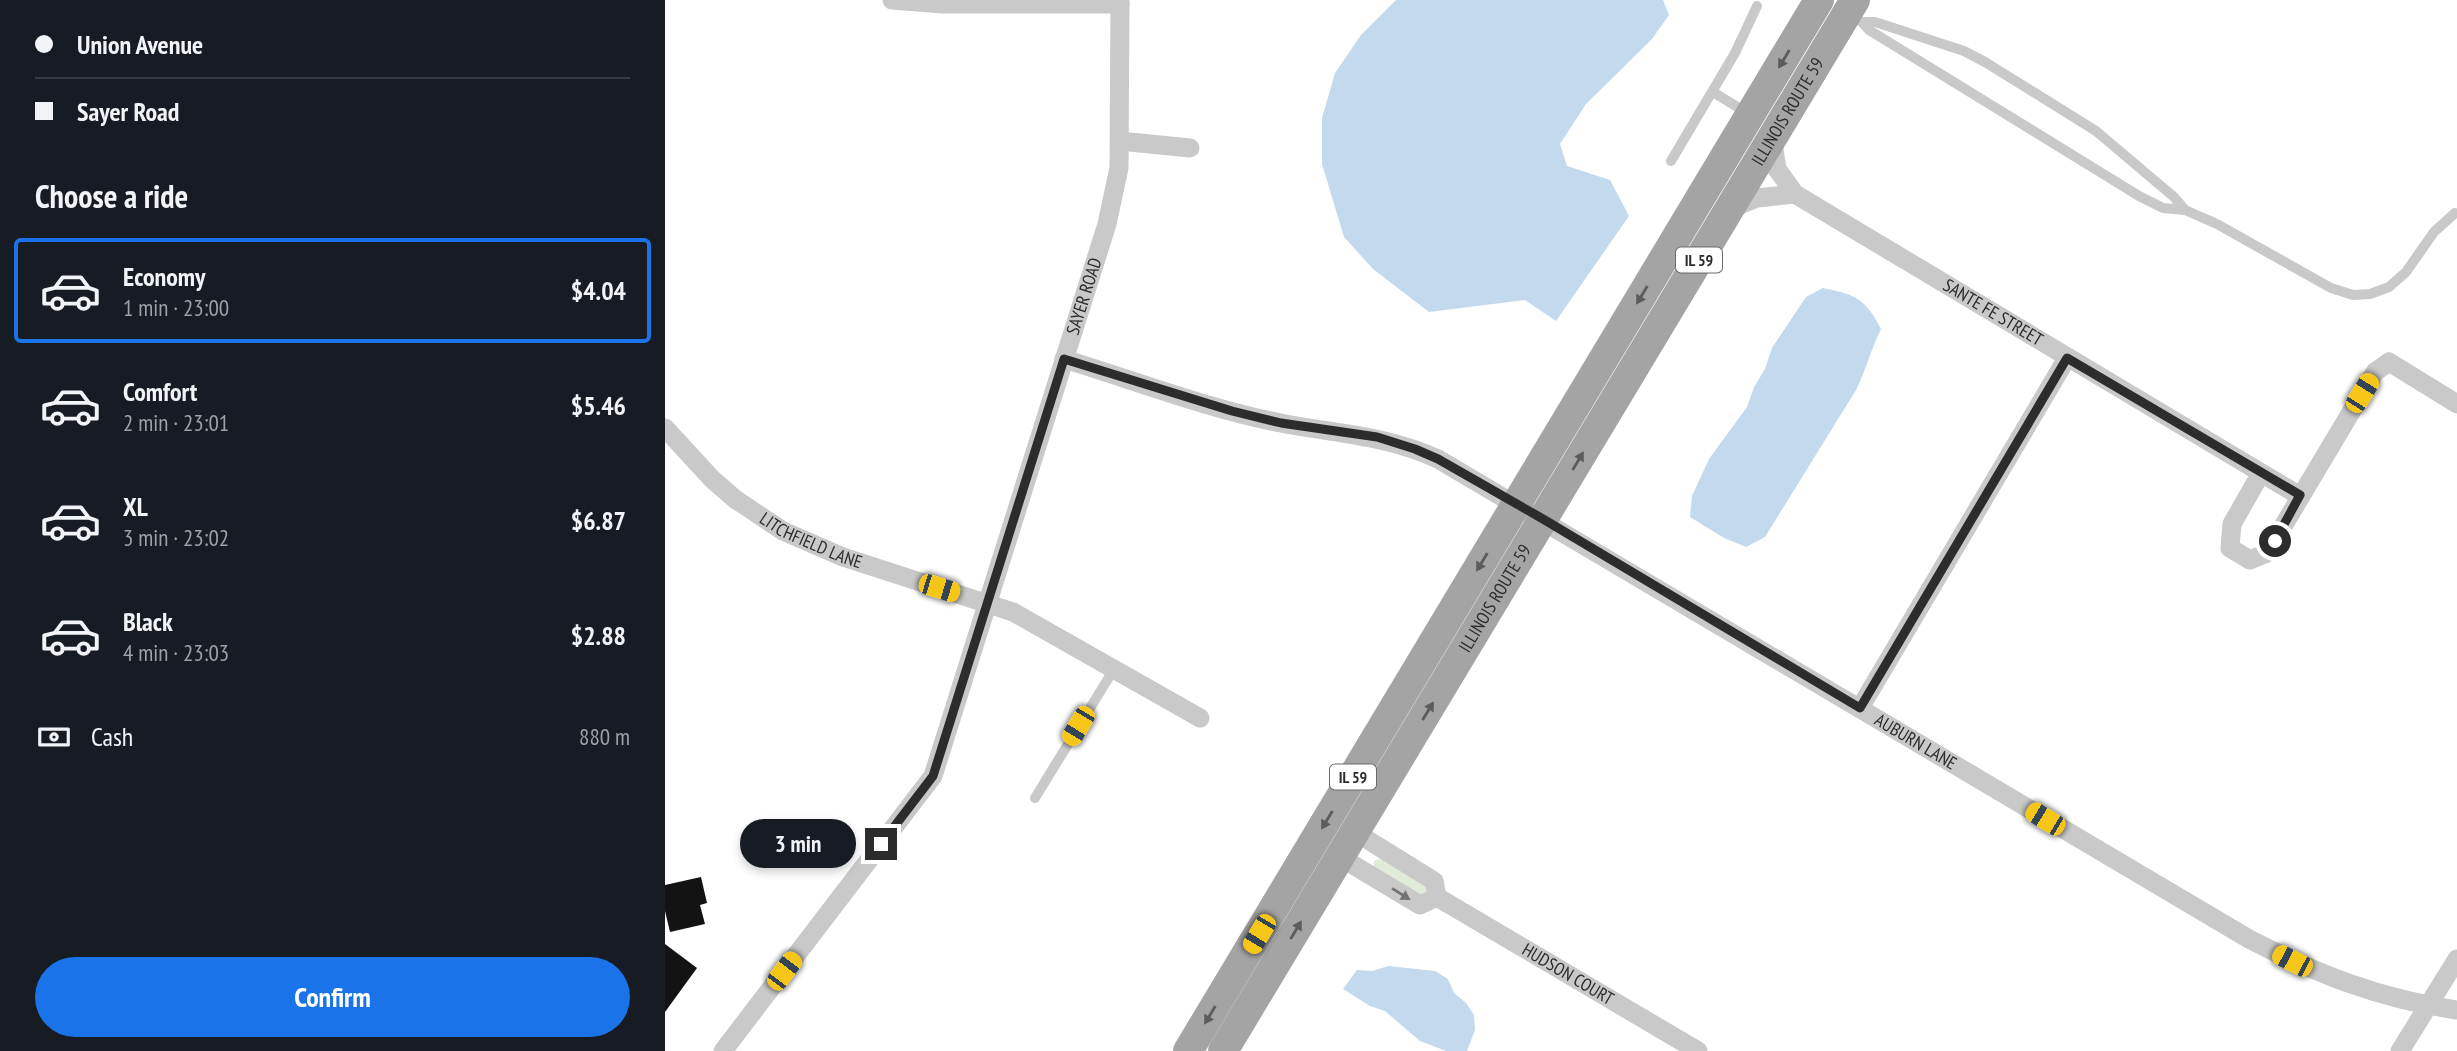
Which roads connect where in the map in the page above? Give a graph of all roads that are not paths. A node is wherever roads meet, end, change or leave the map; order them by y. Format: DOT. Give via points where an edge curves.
graph roads {
  1 [pos="892,0"];
  2 [pos="1815,1"];
  3 [pos="1120,2"];
  4 [pos="1757,6"];
  5 [pos="1855,11"];
  6 [pos="1713,92"];
  7 [pos="1751,115"];
  8 [pos="1772,137"];
  9 [pos="1120,141"];
  10 [pos="1190,148"];
  11 [pos="1671,161"];
  12 [pos="1795,194"];
  13 [pos="1729,209"];
  14 [pos="2185,210"];
  15 [pos="2455,213"];
  16 [pos="2067,358"];
  17 [pos="1064,359"];
  18 [pos="2457,404"];
  19 [pos="665,428"];
  20 [pos="2261,473"];
  21 [pos="2300,495"];
  22 [pos="1517,504"];
  23 [pos="1543,519"];
  24 [pos="987,603"];
  25 [pos="1114,669"];
  26 [pos="1860,708"];
  27 [pos="1200,718"];
  28 [pos="1035,798"];
  29 [pos="1348,844"];
  30 [pos="1437,897"];
  31 [pos="2457,959"];
  32 [pos="2428,1006"];
  33 [pos="2457,1010"];
  34 [pos="723,1051"];
  35 [pos="1188,1051"];
  36 [pos="1223,1051"];
  37 [pos="1698,1051"];
  38 [pos="2400,1051"];
  1 -- 3 [label="street" via="943,4"];
  2 -- 7 [label="main road, ILLINOIS ROUTE 59 / IL 59, one-way"];
  3 -- 9 [label="street, SAYER ROAD"];
  4 -- 6 [label="lane"];
  5 -- 8 [label="main road, ILLINOIS ROUTE 59 / IL 59"];
  5 -- 14 [label="lane" via="1869,30 2139,196 2163,208"];
  5 -- 14 [label="lane" via="1985,62 2096,131"];
  6 -- 7 [label="lane"];
  6 -- 11 [label="lane"];
  7 -- 22 [label="main road, ILLINOIS ROUTE 59 / IL 59, one-way"];
  8 -- 12 [label="street, SANTE FE STREET" via="1777,169"];
  8 -- 13 [label="main road, ILLINOIS ROUTE 59 / IL 59"];
  9 -- 10 [label="street"];
  9 -- 17 [label="street, SAYER ROAD" via="1107,223"];
  12 -- 13 [label="street" via="1757,198"];
  12 -- 16 [label="street, SANTE FE STREET"];
  23 -- 13 [label="main road, ILLINOIS ROUTE 59 / IL 59, one-way"];
  14 -- 15 [label="lane" via="2331,288 2353,295 2389,287"];
  16 -- 20 [label="street, SANTE FE STREET"];
  16 -- 26 [label="street"];
  17 -- 22 [label="street, AUBURN LANE" via="1244,414 1401,444 1438,459"];
  17 -- 24 [label="street, SAYER ROAD"];
  18 -- 21 [label="street" via="2389,362 2375,372"];
  19 -- 24 [label="street, LITCHFIELD LANE" via="712,479 783,531 843,557"];
  20 -- 21 [label="street, SANTE FE STREET"];
  20 -- 21 [label="street" via="2232,524 2230,548 2250,560 2267,553"];
  22 -- 23 [label="street, AUBURN LANE"];
  22 -- 35 [label="main road, ILLINOIS ROUTE 59 / IL 59, one-way"];
  23 -- 26 [label="street, AUBURN LANE"];
  29 -- 23 [label="main road, ILLINOIS ROUTE 59 / IL 59, one-way"];
  24 -- 25 [label="street, LITCHFIELD LANE" via="1013,612"];
  24 -- 34 [label="street, SAYER ROAD" via="933,776"];
  25 -- 27 [label="street, LITCHFIELD LANE"];
  25 -- 28 [label="lane"];
  26 -- 32 [label="street, AUBURN LANE" via="2249,939 2333,979"];
  29 -- 30 [label="street, HUDSON COURT" via="1434,881"];
  29 -- 30 [label="street, HUDSON COURT, one-way" via="1420,905"];
  36 -- 29 [label="main road, ILLINOIS ROUTE 59 / IL 59, one-way"];
  30 -- 37 [label="street, HUDSON COURT"];
  31 -- 32 [label="street"];
  32 -- 33 [label="street, AUBURN LANE"];
  32 -- 38 [label="street"];
}
